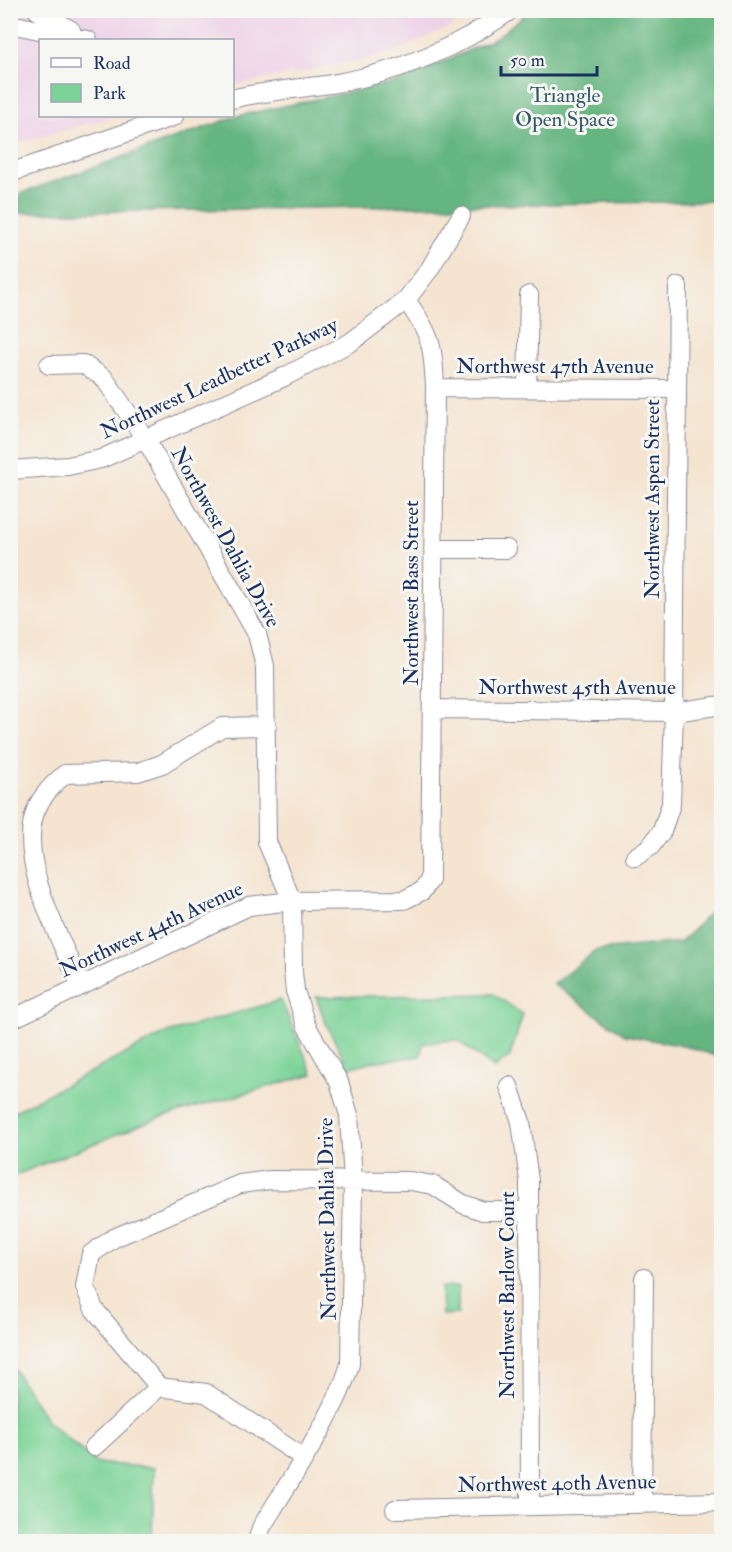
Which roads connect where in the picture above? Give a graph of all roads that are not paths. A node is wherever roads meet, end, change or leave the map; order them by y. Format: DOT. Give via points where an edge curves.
graph roads {
  1 [pos="37,10"];
  2 [pos="511,10"];
  3 [pos="10,24"];
  4 [pos="82,39"];
  5 [pos="92,39"];
  6 [pos="234,99"];
  7 [pos="169,117"];
  8 [pos="150,120"];
  9 [pos="128,123"];
  10 [pos="10,173"];
  11 [pos="460,216"];
  12 [pos="678,286"];
  13 [pos="529,295"];
  14 [pos="406,300"];
  15 [pos="49,365"];
  16 [pos="435,388"];
  17 [pos="527,388"];
  18 [pos="675,389"];
  19 [pos="146,440"];
  20 [pos="10,470"];
  21 [pos="433,549"];
  22 [pos="507,549"];
  23 [pos="722,705"];
  24 [pos="433,709"];
  25 [pos="674,712"];
  26 [pos="267,726"];
  27 [pos="635,857"];
  28 [pos="422,891"];
  29 [pos="292,901"];
  30 [pos="81,987"];
  31 [pos="10,1020"];
  32 [pos="509,1086"];
  33 [pos="352,1181"];
  34 [pos="530,1211"];
  35 [pos="644,1278"];
  36 [pos="159,1387"];
  37 [pos="94,1447"];
  38 [pos="304,1458"];
  39 [pos="722,1502"];
  40 [pos="642,1503"];
  41 [pos="530,1506"];
  42 [pos="395,1509"];
  43 [pos="257,1542"];
  1 -- 5 [label="street"];
  2 -- 6 [label="street" via="449,47 374,76"];
  3 -- 4 [label="street"];
  7 -- 8 [label="street"];
  8 -- 9 [label="street"];
  9 -- 10 [label="street"];
  11 -- 14 [label="street, Northwest Leadbetter Parkway" via="429,270"];
  12 -- 18 [label="street, Northwest Aspen Street"];
  13 -- 17 [label="street"];
  14 -- 16 [label="street, Northwest Bass Street" via="428,330"];
  14 -- 19 [label="street, Northwest Leadbetter Parkway" via="351,342"];
  15 -- 19 [label="street, Northwest Dahlia Drive" via="83,364 104,378"];
  16 -- 17 [label="street, Northwest 47th Avenue"];
  16 -- 21 [label="street, Northwest Bass Street"];
  17 -- 18 [label="street, Northwest 47th Avenue"];
  18 -- 25 [label="street, Northwest Aspen Street"];
  19 -- 20 [label="street, Northwest Leadbetter Parkway" via="101,459"];
  19 -- 26 [label="street, Northwest Dahlia Drive" via="257,634 265,666"];
  21 -- 22 [label="street"];
  21 -- 24 [label="street, Northwest Bass Street"];
  23 -- 25 [label="street, Northwest 45th Avenue"];
  24 -- 25 [label="street, Northwest 45th Avenue"];
  24 -- 28 [label="street, Northwest Bass Street" via="432,853 430,880"];
  25 -- 27 [label="street, Northwest Aspen Street" via="670,804 662,831 650,847"];
  26 -- 29 [label="street, Northwest Dahlia Drive" via="267,842"];
  26 -- 30 [label="street" via="222,727 162,764 138,771 65,774 48,789 36,810 30,836 33,859 40,889"];
  28 -- 29 [label="street, Northwest 44th Avenue" via="404,900"];
  29 -- 30 [label="street, Northwest 44th Avenue" via="249,906"];
  29 -- 33 [label="street, Northwest Dahlia Drive" via="295,991 306,1025 339,1082 349,1115"];
  30 -- 31 [label="street, Northwest 44th Avenue"];
  32 -- 34 [label="street, Northwest Barlow Court" via="527,1151"];
  33 -- 34 [label="street" via="433,1185 463,1204 483,1211"];
  33 -- 36 [label="street" via="270,1180 240,1185 114,1238 91,1254 85,1287 94,1309"];
  33 -- 38 [label="street, Northwest Dahlia Drive" via="350,1364"];
  34 -- 41 [label="street, Northwest Barlow Court"];
  35 -- 40 [label="street"];
  36 -- 37 [label="street"];
  36 -- 38 [label="street" via="206,1393"];
  38 -- 43 [label="street, Northwest Dahlia Drive" via="261,1528"];
  39 -- 40 [label="street, Northwest 40th Avenue"];
  40 -- 41 [label="street, Northwest 40th Avenue"];
  41 -- 42 [label="street, Northwest 40th Avenue"];
}
